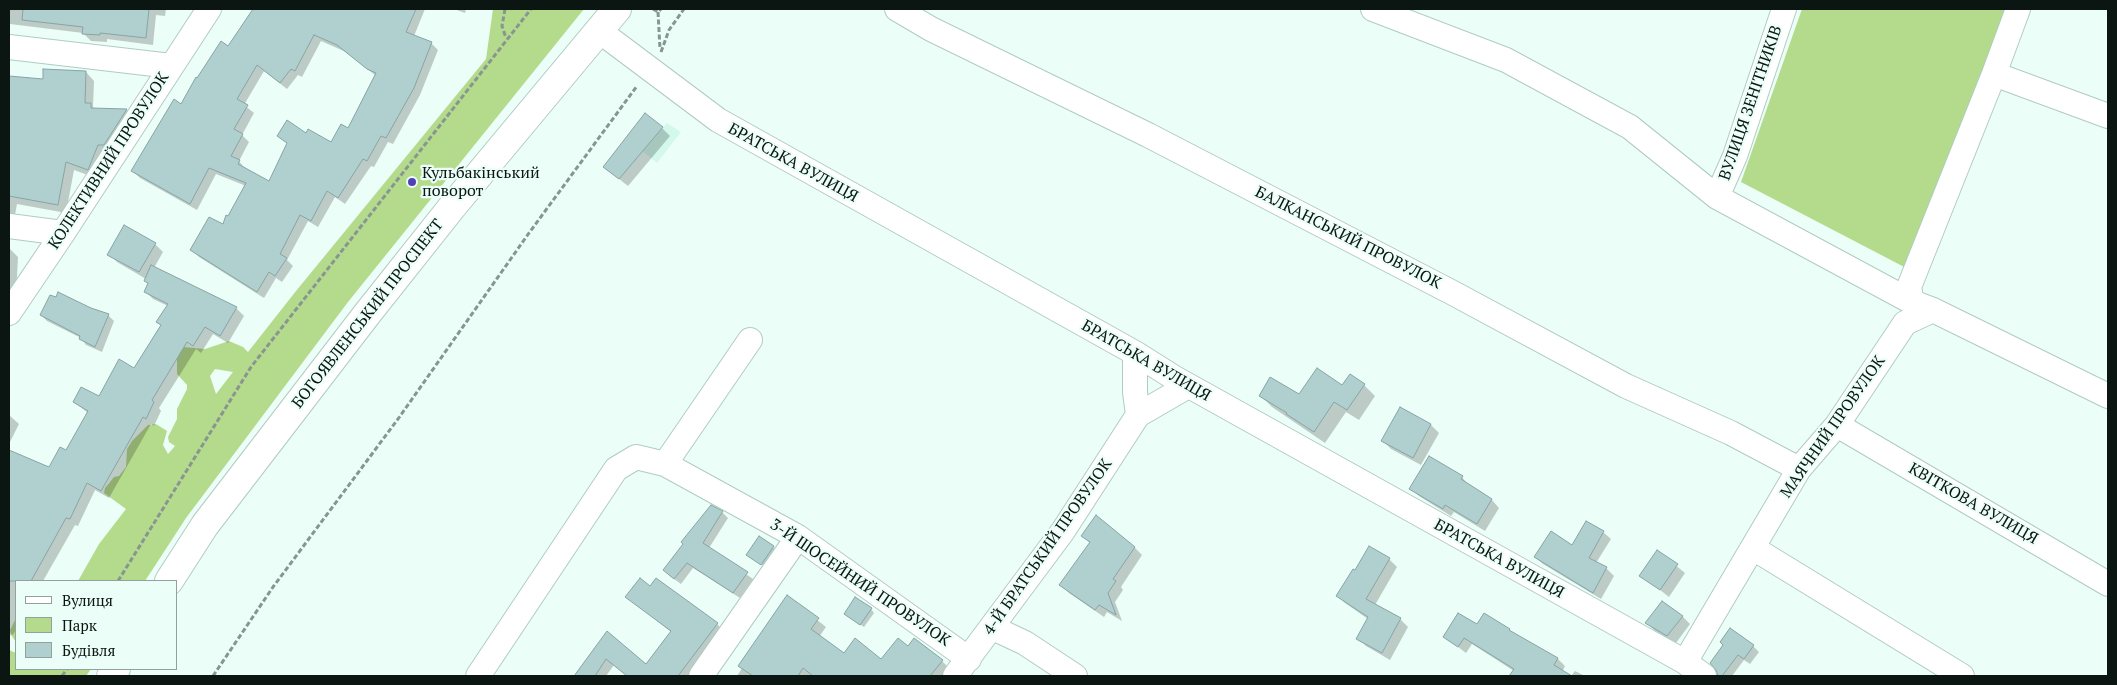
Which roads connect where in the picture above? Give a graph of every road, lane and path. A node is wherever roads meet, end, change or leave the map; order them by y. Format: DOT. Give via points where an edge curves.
graph roads {
  1 [pos="209,9"];
  2 [pos="505,9"];
  3 [pos="531,9"];
  4 [pos="617,9"];
  5 [pos="653,9"];
  6 [pos="684,9"];
  7 [pos="896,9"];
  8 [pos="1373,9"];
  9 [pos="1784,9"];
  10 [pos="2018,9"];
  11 [pos="659,10"];
  12 [pos="598,30"];
  13 [pos="506,38"];
  14 [pos="9,46"];
  15 [pos="171,66"];
  16 [pos="650,68"];
  17 [pos="1994,74"];
  18 [pos="2108,116"];
  19 [pos="1717,197"];
  20 [pos="9,226"];
  21 [pos="63,233"];
  22 [pos="1923,306"];
  23 [pos="9,313"];
  24 [pos="750,340"];
  25 [pos="1134,353"];
  26 [pos="1188,386"];
  27 [pos="2108,396"];
  28 [pos="1138,415"];
  29 [pos="1837,425"];
  30 [pos="665,464"];
  31 [pos="1799,469"];
  32 [pos="798,537"];
  33 [pos="1753,548"];
  34 [pos="119,580"];
  35 [pos="170,580"];
  36 [pos="2108,584"];
  37 [pos="993,628"];
  38 [pos="1685,662"];
  39 [pos="962,667"];
  40 [pos="213,676"];
  41 [pos="478,676"];
  42 [pos="701,676"];
  43 [pos="1075,676"];
  44 [pos="1704,676"];
  45 [pos="1962,676"];
  1 -- 15 [label="street, КОЛЕКТИВНИЙ ПРОВУЛОК"];
  2 -- 13 [label="path" via="502,26"];
  3 -- 13 [label="path"];
  4 -- 12 [label="main road, БОГОЯВЛЕНСЬКИЙ ПРОСПЕКТ"];
  5 -- 11 [label="path"];
  6 -- 11 [label="path" via="669,30 660,56"];
  7 -- 31 [label="street, БАЛКАНСЬКИЙ ПРОВУЛОК" via="1165,144 1626,386 1731,433"];
  8 -- 19 [label="street" via="1506,60 1630,127"];
  9 -- 19 [label="street, ВУЛИЦЯ ЗЕНІТНИКІВ" via="1735,156"];
  10 -- 17 [label="street"];
  12 -- 16 [label="street, БРАТСЬКА ВУЛИЦЯ"];
  12 -- 35 [label="main road, БОГОЯВЛЕНСЬКИЙ ПРОСПЕКТ" via="362,322 205,526"];
  13 -- 34 [label="path" via="251,367"];
  14 -- 15 [label="street"];
  15 -- 21 [label="street, КОЛЕКТИВНИЙ ПРОВУЛОК"];
  16 -- 25 [label="street, БРАТСЬКА ВУЛИЦЯ" via="718,120"];
  16 -- 40 [label="path"];
  17 -- 18 [label="street"];
  17 -- 22 [label="street" via="1909,286"];
  19 -- 22 [label="street"];
  20 -- 21 [label="street"];
  21 -- 23 [label="street, КОЛЕКТИВНИЙ ПРОВУЛОК"];
  22 -- 27 [label="street"];
  22 -- 29 [label="street, МАЯЧНИЙ ПРОВУЛОК" via="1905,323"];
  24 -- 30 [label="street"];
  25 -- 26 [label="street, БРАТСЬКА ВУЛИЦЯ"];
  25 -- 28 [label="street"];
  26 -- 28 [label="street, 4-Й БРАТСЬКИЙ ПРОВУЛОК"];
  26 -- 38 [label="street, БРАТСЬКА ВУЛИЦЯ"];
  28 -- 37 [label="street, 4-Й БРАТСЬКИЙ ПРОВУЛОК" via="1063,531"];
  29 -- 31 [label="street, МАЯЧНИЙ ПРОВУЛОК"];
  29 -- 36 [label="street, КВІТКОВА ВУЛИЦЯ"];
  30 -- 32 [label="street, 3-Й ШОСЕЙНИЙ ПРОВУЛОК"];
  30 -- 41 [label="street, 3-Й ШОСЕЙНИЙ ПРОВУЛОК" via="636,457 616,469"];
  31 -- 33 [label="street, МАЯЧНИЙ ПРОВУЛОК"];
  32 -- 39 [label="street, 3-Й ШОСЕЙНИЙ ПРОВУЛОК"];
  32 -- 42 [label="street"];
  33 -- 38 [label="street, МАЯЧНИЙ ПРОВУЛОК"];
  33 -- 45 [label="street"];
  37 -- 39 [label="street, 4-Й БРАТСЬКИЙ ПРОВУЛОК"];
  37 -- 43 [label="street" via="1025,643"];
  38 -- 44 [label="street, БРАТСЬКА ВУЛИЦЯ"];
}
